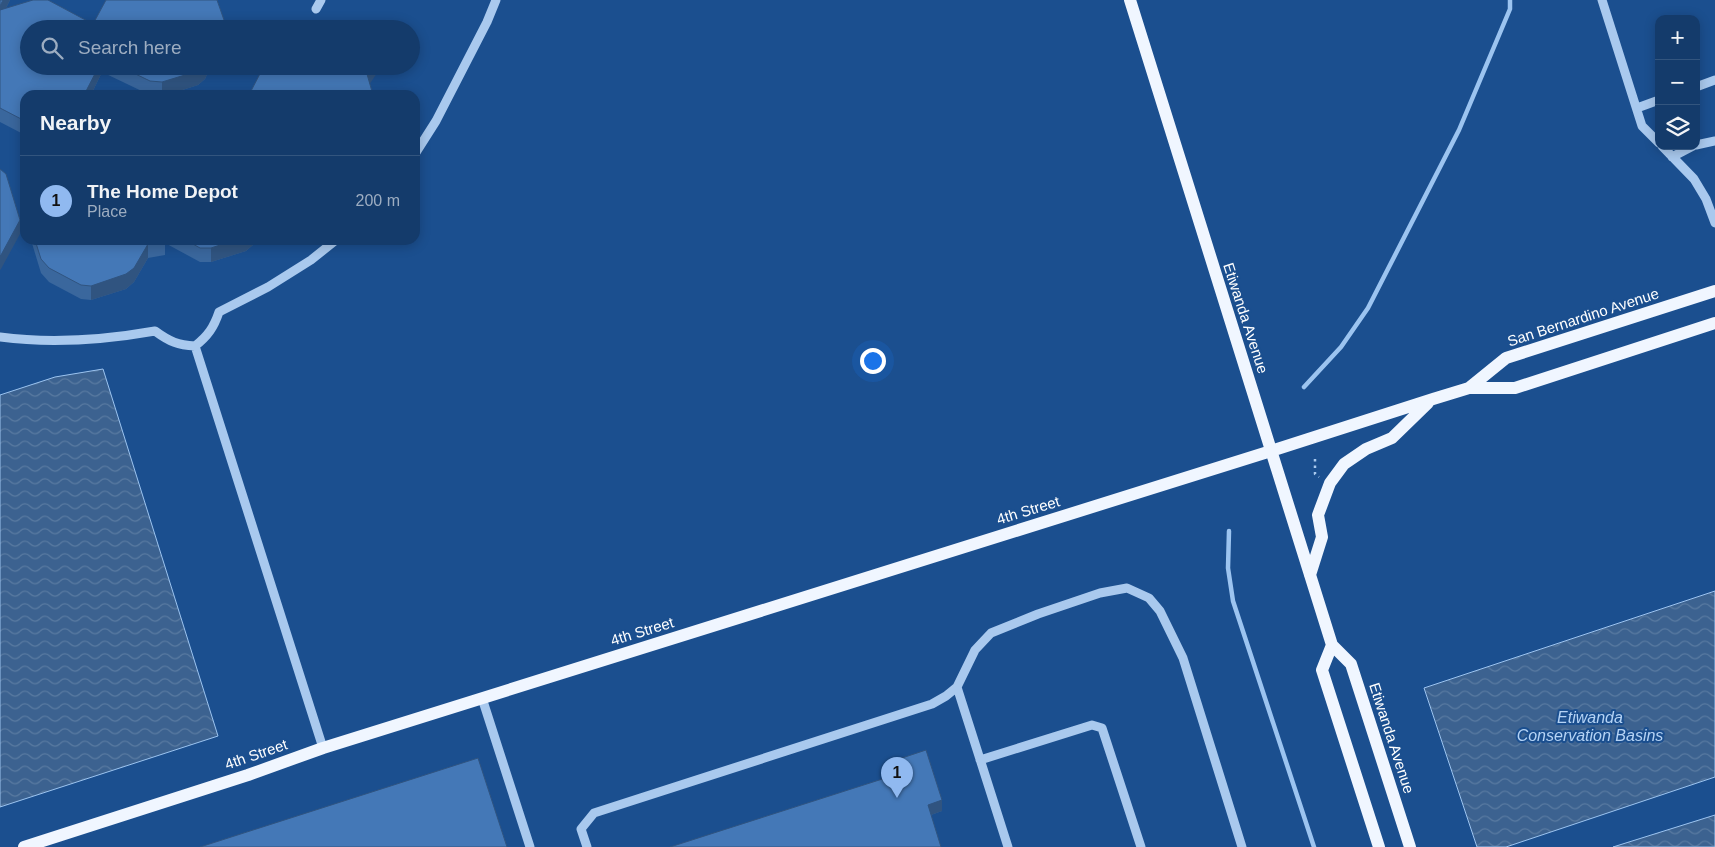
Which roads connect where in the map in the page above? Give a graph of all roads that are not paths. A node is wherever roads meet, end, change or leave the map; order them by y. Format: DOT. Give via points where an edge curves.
graph roads {
  1 [pos="496,0"];
  2 [pos="1130,0"];
  3 [pos="1602,0"];
  4 [pos="1715,80"];
  5 [pos="1700,86"];
  6 [pos="1655,101"];
  7 [pos="1637,108"];
  8 [pos="1655,139"];
  9 [pos="1715,141"];
  10 [pos="1700,145"];
  11 [pos="420,146"];
  12 [pos="1666,150"];
  13 [pos="1687,150"];
  14 [pos="1672,157"];
  15 [pos="1715,223"];
  16 [pos="330,245"];
  17 [pos="1715,291"];
  18 [pos="1715,323"];
  19 [pos="0,338"];
  20 [pos="195,346"];
  21 [pos="1469,388"];
  22 [pos="1433,399"];
  23 [pos="1271,451"];
  24 [pos="1310,575"];
  25 [pos="1332,645"];
  26 [pos="957,687"];
  27 [pos="482,698"];
  28 [pos="323,748"];
  29 [pos="980,760"];
  30 [pos="24,847"];
  31 [pos="530,847"];
  32 [pos="587,847"];
  33 [pos="1008,847"];
  34 [pos="1141,847"];
  35 [pos="1242,847"];
  36 [pos="1379,847"];
  37 [pos="1410,847"];
  1 -- 11 [label="lane" via="436,121"];
  2 -- 23 [label="main road, Etiwanda Avenue"];
  3 -- 7 [label="lane"];
  4 -- 5 [label="lane"];
  6 -- 7 [label="lane"];
  7 -- 8 [label="lane" via="1642,126"];
  9 -- 10 [label="lane"];
  12 -- 14 [label="lane"];
  13 -- 14 [label="lane"];
  14 -- 15 [label="lane" via="1694,179"];
  16 -- 20 [label="lane" via="268,287 218,312 211,331"];
  17 -- 21 [label="main road, San Bernardino Avenue" via="1506,358"];
  18 -- 21 [label="main road, San Bernardino Avenue" via="1515,388"];
  19 -- 20 [label="lane" via="84,341 155,331 180,346"];
  20 -- 28 [label="lane"];
  21 -- 22 [label="main road, San Bernardino Avenue"];
  22 -- 23 [label="main road, San Bernardino Avenue"];
  22 -- 24 [label="main road" via="1392,438 1366,448 1344,464 1330,483 1318,515 1322,537"];
  23 -- 24 [label="main road, Etiwanda Avenue"];
  23 -- 27 [label="main road, 4th Street"];
  24 -- 25 [label="main road, Etiwanda Avenue"];
  25 -- 36 [label="main road" via="1322,670"];
  25 -- 37 [label="main road, Etiwanda Avenue" via="1351,664"];
  26 -- 29 [label="lane"];
  26 -- 32 [label="lane" via="932,704 594,813 581,830"];
  26 -- 35 [label="lane" via="975,650 991,634 1100,593 1127,588 1149,598 1160,611 1183,658"];
  27 -- 28 [label="main road, 4th Street"];
  27 -- 31 [label="lane"];
  28 -- 30 [label="main road, 4th Street"];
  29 -- 33 [label="lane"];
  29 -- 34 [label="lane" via="1092,725 1102,728"];
}
